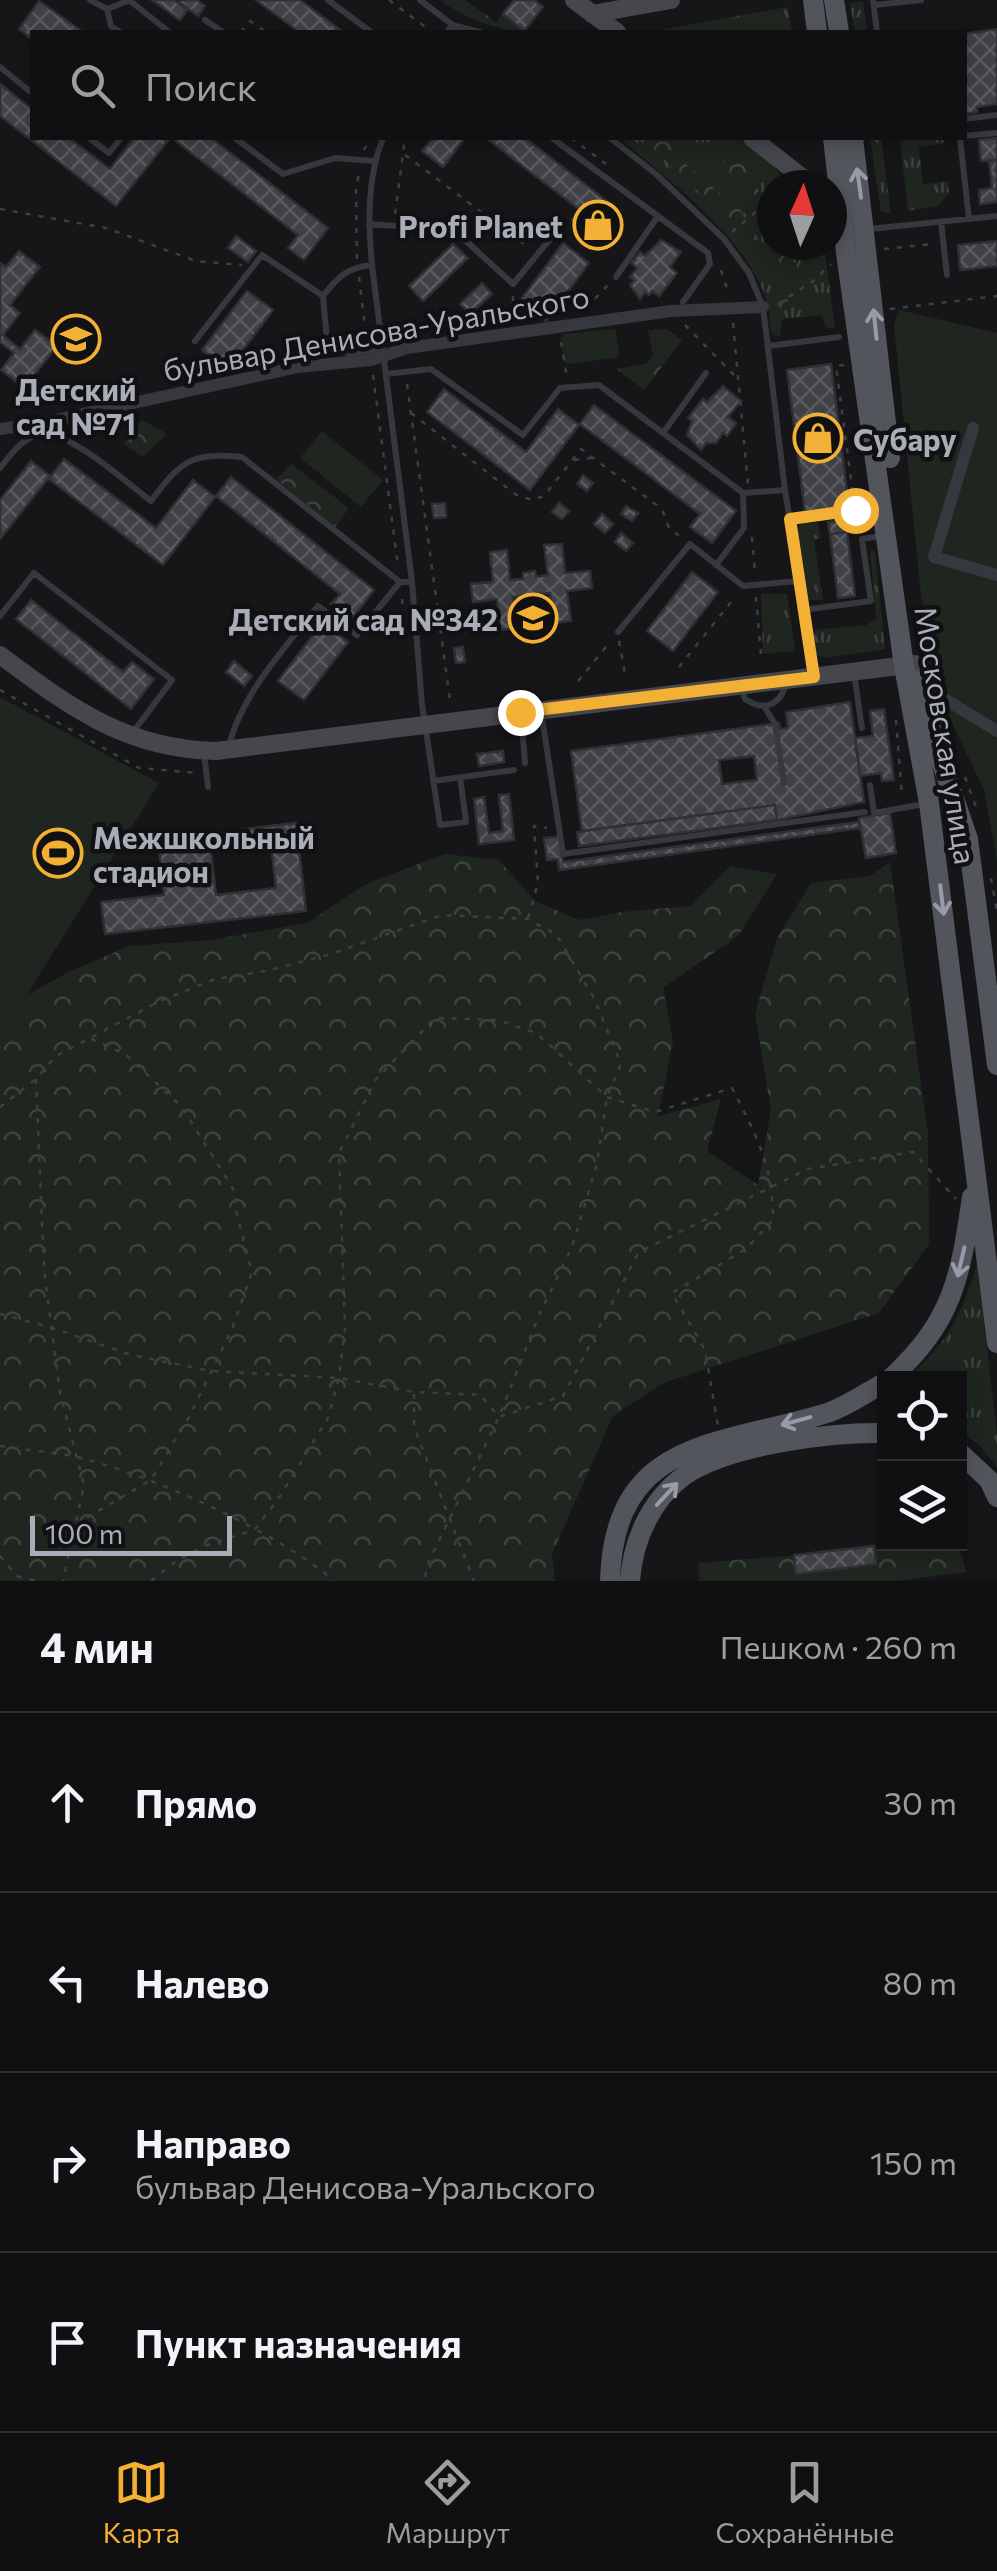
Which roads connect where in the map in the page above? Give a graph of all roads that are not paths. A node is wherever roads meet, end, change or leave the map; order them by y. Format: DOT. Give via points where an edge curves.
graph roads {
  1 [pos="90,0"];
  2 [pos="129,0"];
  3 [pos="328,0"];
  4 [pos="420,0"];
  5 [pos="574,0"];
  6 [pos="670,0"];
  7 [pos="813,0"];
  8 [pos="834,0"];
  9 [pos="921,0"];
  10 [pos="873,3"];
  11 [pos="107,8"];
  12 [pos="592,14"];
  13 [pos="206,20"];
  14 [pos="450,29"];
  15 [pos="117,30"];
  16 [pos="166,30"];
  17 [pos="220,30"];
  18 [pos="368,30"];
  19 [pos="614,30"];
  20 [pos="818,30"];
  21 [pos="839,30"];
  22 [pos="877,30"];
  23 [pos="0,68"];
  24 [pos="30,91"];
  25 [pos="997,114"];
  26 [pos="967,119"];
  27 [pos="997,133"];
  28 [pos="967,136"];
  29 [pos="93,140"];
  30 [pos="119,140"];
  31 [pos="238,140"];
  32 [pos="382,140"];
  33 [pos="555,140"];
  34 [pos="613,140"];
  35 [pos="755,140"];
  36 [pos="833,140"];
  37 [pos="853,140"];
  38 [pos="962,140"];
  39 [pos="374,161"];
  40 [pos="793,170"];
  41 [pos="835,170"];
  42 [pos="658,216"];
  43 [pos="997,216"];
  44 [pos="969,219"];
  45 [pos="941,222"];
  46 [pos="847,223"];
  47 [pos="368,224"];
  48 [pos="865,229"];
  49 [pos="550,239"];
  50 [pos="843,260"];
  51 [pos="372,265"];
  52 [pos="947,274"];
  53 [pos="616,276"];
  54 [pos="322,296"];
  55 [pos="677,307"];
  56 [pos="763,307"];
  57 [pos="839,337"];
  58 [pos="194,341"];
  59 [pos="768,346"];
  60 [pos="376,354"];
  61 [pos="706,373"];
  62 [pos="386,374"];
  63 [pos="973,428"];
  64 [pos="0,429"];
  65 [pos="663,433"];
  66 [pos="0,468"];
  67 [pos="785,490"];
  68 [pos="746,493"];
  69 [pos="842,512"];
  70 [pos="790,519"];
  71 [pos="888,535"];
  72 [pos="716,565"];
  73 [pos="997,575"];
  74 [pos="799,581"];
  75 [pos="400,582"];
  76 [pos="412,582"];
  77 [pos="803,610"];
  78 [pos="0,616"];
  79 [pos="618,632"];
  80 [pos="0,655"];
  81 [pos="913,671"];
  82 [pos="854,673"];
  83 [pos="814,677"];
  84 [pos="786,681"];
  85 [pos="741,687"];
  86 [pos="764,706"];
  87 [pos="541,710"];
  88 [pos="520,712"];
  89 [pos="426,726"];
  90 [pos="862,728"];
  91 [pos="997,730"];
  92 [pos="130,736"];
  93 [pos="227,750"];
  94 [pos="204,755"];
  95 [pos="525,763"];
  96 [pos="514,770"];
  97 [pos="460,778"];
  98 [pos="433,781"];
  99 [pos="784,783"];
  100 [pos="870,785"];
  101 [pos="208,786"];
  102 [pos="930,803"];
  103 [pos="865,812"];
  104 [pos="997,1065"];
  105 [pos="976,1166"];
  106 [pos="997,1343"];
  107 [pos="898,1371"];
  108 [pos="877,1387"];
  109 [pos="877,1434"];
  110 [pos="967,1460"];
  111 [pos="997,1497"];
  112 [pos="610,1581"];
  113 [pos="630,1581"];
  1 -- 11 [label="lane"];
  2 -- 11 [label="lane"];
  2 -- 16 [label="lane"];
  3 -- 18 [label="lane"];
  4 -- 14 [label="lane"];
  5 -- 12 [label="street"];
  6 -- 12 [label="street"];
  7 -- 20 [label="main road"];
  8 -- 21 [label="main road"];
  9 -- 10 [label="lane"];
  10 -- 22 [label="lane"];
  11 -- 15 [label="lane"];
  12 -- 19 [label="street"];
  13 -- 17 [label="lane"];
  23 -- 24 [label="lane"];
  25 -- 26 [label="lane"];
  27 -- 28 [label="lane"];
  29 -- 30 [label="lane" via="109,153"];
  31 -- 39 [label="lane" via="283,174 336,158"];
  32 -- 39 [label="lane"];
  33 -- 42 [label="lane"];
  34 -- 56 [label="lane" via="724,239"];
  35 -- 40 [label="street"];
  36 -- 41 [label="main road, Московская улица"];
  48 -- 37 [label="main road, Московская улица, one-way"];
  38 -- 44 [label="lane"];
  39 -- 47 [label="lane"];
  42 -- 53 [label="lane"];
  42 -- 55 [label="lane" via="708,253 710,264"];
  43 -- 44 [label="lane"];
  44 -- 45 [label="lane"];
  45 -- 48 [label="lane"];
  45 -- 52 [label="lane"];
  46 -- 48 [label="street"];
  47 -- 49 [label="lane" via="454,230 513,284"];
  47 -- 51 [label="lane"];
  81 -- 48 [label="main road, Московская улица, one-way"];
  50 -- 71 [label="main road, Московская улица"];
  51 -- 54 [label="lane" via="340,274"];
  51 -- 60 [label="lane"];
  54 -- 58 [label="lane" via="262,255"];
  54 -- 60 [label="lane" via="327,341 348,354"];
  55 -- 56 [label="street, бульвар Денисова-Уральского"];
  55 -- 60 [label="street, бульвар Денисова-Уральского"];
  56 -- 59 [label="lane"];
  57 -- 59 [label="lane"];
  59 -- 67 [label="lane"];
  60 -- 62 [label="lane"];
  60 -- 64 [label="street, бульвар Денисова-Уральского"];
  61 -- 65 [label="lane"];
  62 -- 65 [label="lane" via="431,368 523,435 560,388 599,385"];
  62 -- 76 [label="lane"];
  63 -- 73 [label="street" via="934,557"];
  65 -- 68 [label="lane"];
  66 -- 75 [label="lane" via="19,444 44,434 72,442 151,501 176,468 209,454 242,457"];
  67 -- 68 [label="lane"];
  67 -- 70 [label="lane"];
  68 -- 72 [label="lane" via="744,528"];
  69 -- 70 [label="lane"];
  70 -- 74 [label="lane"];
  71 -- 77 [label="lane" via="862,538 871,600"];
  71 -- 81 [label="main road, Московская улица"];
  72 -- 74 [label="lane" via="742,586"];
  72 -- 79 [label="lane" via="690,544"];
  74 -- 77 [label="lane"];
  75 -- 76 [label="lane"];
  75 -- 93 [label="lane" via="357,636 318,606 266,672 233,726"];
  76 -- 89 [label="lane"];
  77 -- 83 [label="lane"];
  78 -- 92 [label="lane" via="34,573 172,680"];
  80 -- 92 [label="street" via="75,711"];
  81 -- 82 [label="street"];
  81 -- 91 [label="street" via="930,690"];
  81 -- 102 [label="main road, Московская улица"];
  81 -- 104 [label="main road, Московская улица" via="968,838"];
  82 -- 83 [label="street"];
  82 -- 90 [label="lane"];
  83 -- 84 [label="street"];
  84 -- 85 [label="street"];
  84 -- 86 [label="lane" via="783,695"];
  85 -- 86 [label="lane" via="745,699"];
  85 -- 87 [label="street"];
  86 -- 99 [label="lane" via="775,724"];
  87 -- 88 [label="street"];
  87 -- 103 [label="lane" via="564,854"];
  88 -- 89 [label="street"];
  88 -- 95 [label="lane"];
  89 -- 93 [label="street"];
  89 -- 98 [label="lane"];
  92 -- 94 [label="street"];
  93 -- 94 [label="street"];
  94 -- 101 [label="lane"];
  96 -- 97 [label="lane"];
  97 -- 98 [label="lane"];
  97 -- 98 [label="lane" via="466,822 440,825"];
  100 -- 102 [label="lane" via="874,813"];
  102 -- 105 [label="main road, Московская улица, one-way"];
  105 -- 106 [label="main road, Московская улица"];
  105 -- 107 [label="main road, one-way" via="954,1292 920,1351"];
  108 -- 112 [label="main road, one-way" via="836,1410 720,1438 655,1468 632,1496 612,1543"];
  113 -- 109 [label="main road, one-way" via="642,1526 692,1470 787,1442"];
  110 -- 111 [label="main road"];
}
